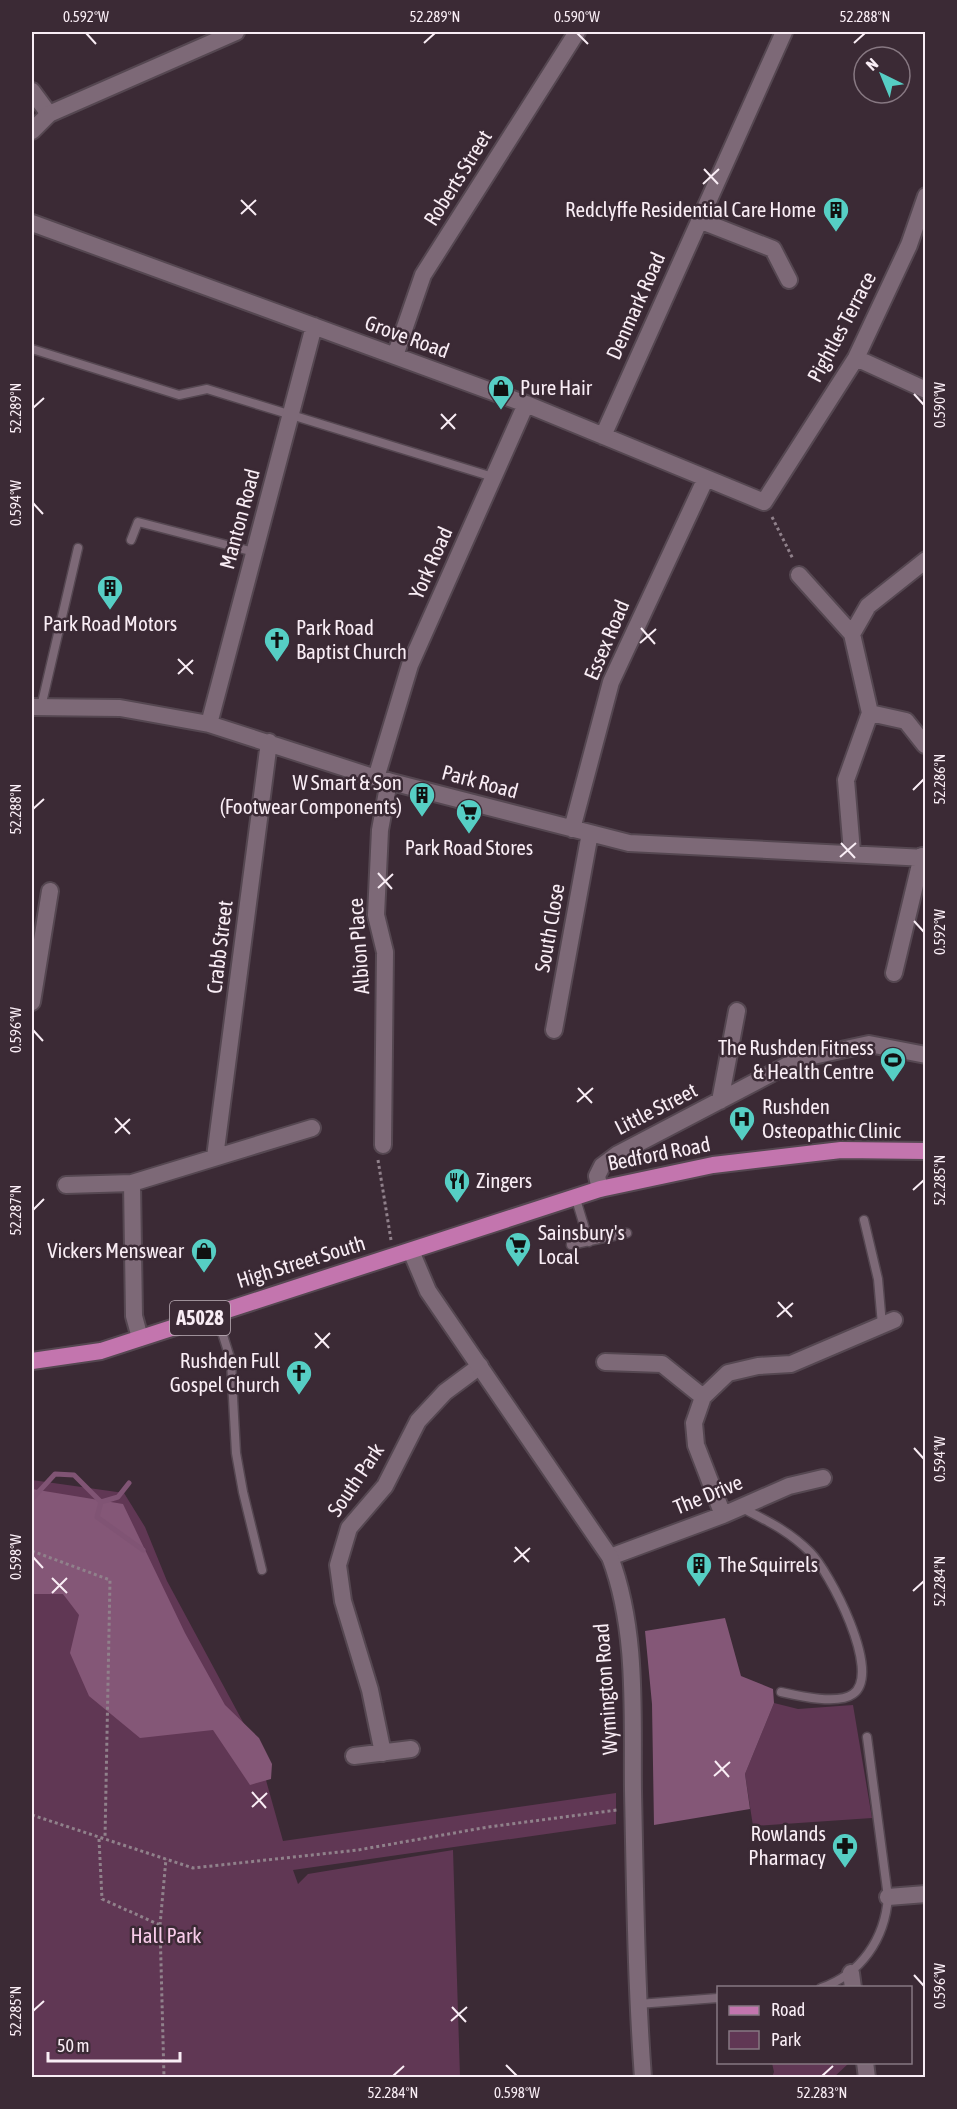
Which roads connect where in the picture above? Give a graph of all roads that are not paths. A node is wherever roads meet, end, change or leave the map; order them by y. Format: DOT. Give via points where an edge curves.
graph roads {
  1 [pos="236,32"];
  2 [pos="577,32"];
  3 [pos="784,32"];
  4 [pos="32,91"];
  5 [pos="49,114"];
  6 [pos="32,131"];
  7 [pos="926,196"];
  8 [pos="699,220"];
  9 [pos="32,223"];
  10 [pos="789,280"];
  11 [pos="314,326"];
  12 [pos="32,349"];
  13 [pos="395,356"];
  14 [pos="856,358"];
  15 [pos="926,390"];
  16 [pos="526,404"];
  17 [pos="291,413"];
  18 [pos="603,436"];
  19 [pos="493,477"];
  20 [pos="706,478"];
  21 [pos="764,501"];
  22 [pos="131,540"];
  23 [pos="78,548"];
  24 [pos="254,552"];
  25 [pos="926,560"];
  26 [pos="799,575"];
  27 [pos="852,634"];
  28 [pos="36,707"];
  29 [pos="870,713"];
  30 [pos="209,724"];
  31 [pos="269,742"];
  32 [pos="925,745"];
  33 [pos="382,780"];
  34 [pos="572,829"];
  35 [pos="590,834"];
  36 [pos="852,852"];
  37 [pos="924,857"];
  38 [pos="50,891"];
  39 [pos="894,973"];
  40 [pos="32,1002"];
  41 [pos="737,1011"];
  42 [pos="554,1030"];
  43 [pos="926,1055"];
  44 [pos="720,1101"];
  45 [pos="312,1128"];
  46 [pos="383,1145"];
  47 [pos="926,1151"];
  48 [pos="215,1157"];
  49 [pos="132,1183"];
  50 [pos="66,1185"];
  51 [pos="600,1189"];
  52 [pos="575,1196"];
  53 [pos="864,1220"];
  54 [pos="627,1233"];
  55 [pos="589,1242"];
  56 [pos="571,1245"];
  57 [pos="411,1251"];
  58 [pos="216,1312"];
  59 [pos="888,1323"];
  60 [pos="140,1338"];
  61 [pos="32,1361"];
  62 [pos="605,1362"];
  63 [pos="480,1366"];
  64 [pos="703,1397"];
  65 [pos="823,1478"];
  66 [pos="740,1507"];
  67 [pos="723,1515"];
  68 [pos="610,1557"];
  69 [pos="262,1570"];
  70 [pos="781,1692"];
  71 [pos="867,1737"];
  72 [pos="411,1749"];
  73 [pos="383,1753"];
  74 [pos="354,1756"];
  75 [pos="926,1894"];
  76 [pos="888,1898"];
  77 [pos="852,1980"];
  78 [pos="829,1986"];
  79 [pos="717,1998"];
  80 [pos="638,2004"];
  81 [pos="643,2078"];
  1 -- 5 [label="street"];
  2 -- 13 [label="street, Roberts Street" via="423,275"];
  3 -- 8 [label="street, Denmark Road"];
  4 -- 5 [label="street"];
  5 -- 6 [label="street"];
  7 -- 14 [label="street, Pightles Terrace" via="909,245"];
  8 -- 10 [label="street" via="773,249"];
  8 -- 18 [label="street, Denmark Road"];
  9 -- 11 [label="street, Grove Road"];
  11 -- 13 [label="street, Grove Road"];
  11 -- 17 [label="street, Manton Road"];
  12 -- 17 [label="lane" via="179,395 207,389"];
  13 -- 16 [label="street, Grove Road"];
  14 -- 15 [label="street"];
  14 -- 21 [label="street, Pightles Terrace"];
  16 -- 18 [label="street, Grove Road"];
  16 -- 19 [label="street, York Road"];
  17 -- 19 [label="lane"];
  17 -- 24 [label="street, Manton Road"];
  18 -- 20 [label="street, Grove Road"];
  19 -- 33 [label="street, York Road" via="410,665"];
  20 -- 21 [label="street, Grove Road"];
  20 -- 34 [label="street, Essex Road" via="611,682"];
  22 -- 24 [label="lane" via="138,522"];
  23 -- 28 [label="lane"];
  24 -- 30 [label="street, Manton Road"];
  25 -- 27 [label="street" via="868,606"];
  26 -- 27 [label="street"];
  27 -- 29 [label="street"];
  28 -- 30 [label="street, Park Road" via="120,708"];
  29 -- 32 [label="street" via="906,721"];
  29 -- 36 [label="street" via="846,780"];
  30 -- 31 [label="street, Park Road"];
  31 -- 33 [label="street, Park Road"];
  31 -- 48 [label="street, Crabb Street"];
  33 -- 34 [label="street, Park Road"];
  33 -- 46 [label="street, Albion Place" via="376,915 385,952"];
  34 -- 35 [label="street, Park Road"];
  35 -- 36 [label="street, Park Road" via="629,843"];
  35 -- 42 [label="street, South Close"];
  36 -- 37 [label="street, Park Road"];
  37 -- 39 [label="street"];
  38 -- 40 [label="street"];
  41 -- 44 [label="street"];
  43 -- 44 [label="street, Little Street" via="869,1044 800,1059"];
  44 -- 51 [label="street, Little Street" via="618,1154 602,1166 597,1176"];
  45 -- 48 [label="street"];
  47 -- 51 [label="main road, Bedford Road / A5028" via="841,1150 713,1165"];
  48 -- 49 [label="street"];
  49 -- 50 [label="street"];
  49 -- 60 [label="street" via="134,1316"];
  51 -- 52 [label="main road, Bedford Road / A5028"];
  52 -- 55 [label="lane"];
  52 -- 57 [label="main road, Bedford Road / A5028"];
  53 -- 59 [label="lane"];
  54 -- 55 [label="lane"];
  55 -- 56 [label="lane"];
  57 -- 58 [label="main road, High Street South / A5028"];
  57 -- 63 [label="street, Wymington Road" via="428,1291"];
  58 -- 60 [label="main road, High Street South / A5028"];
  58 -- 69 [label="lane" via="231,1361 236,1453"];
  59 -- 64 [label="street" via="791,1364 728,1373"];
  60 -- 61 [label="main road, High Street South / A5028" via="101,1351"];
  62 -- 64 [label="street" via="662,1364"];
  63 -- 68 [label="street, Wymington Road"];
  63 -- 73 [label="street, South Park" via="445,1392 418,1421 385,1486 349,1528 338,1565 343,1601 370,1690"];
  64 -- 67 [label="street" via="694,1423 696,1445"];
  65 -- 66 [label="street, The Drive" via="789,1486"];
  66 -- 67 [label="street, The Drive"];
  66 -- 70 [label="lane" via="785,1529 811,1553 834,1585 855,1630 861,1668 856,1692 847,1697 814,1699"];
  67 -- 68 [label="street, The Drive"];
  68 -- 80 [label="street, Wymington Road" via="621,1592 630,1652"];
  71 -- 76 [label="lane"];
  72 -- 73 [label="street"];
  73 -- 74 [label="street"];
  75 -- 76 [label="street"];
  76 -- 77 [label="lane" via="882,1932"];
  77 -- 78 [label="lane"];
  79 -- 80 [label="lane"];
  80 -- 81 [label="street, Wymington Road"];
}
